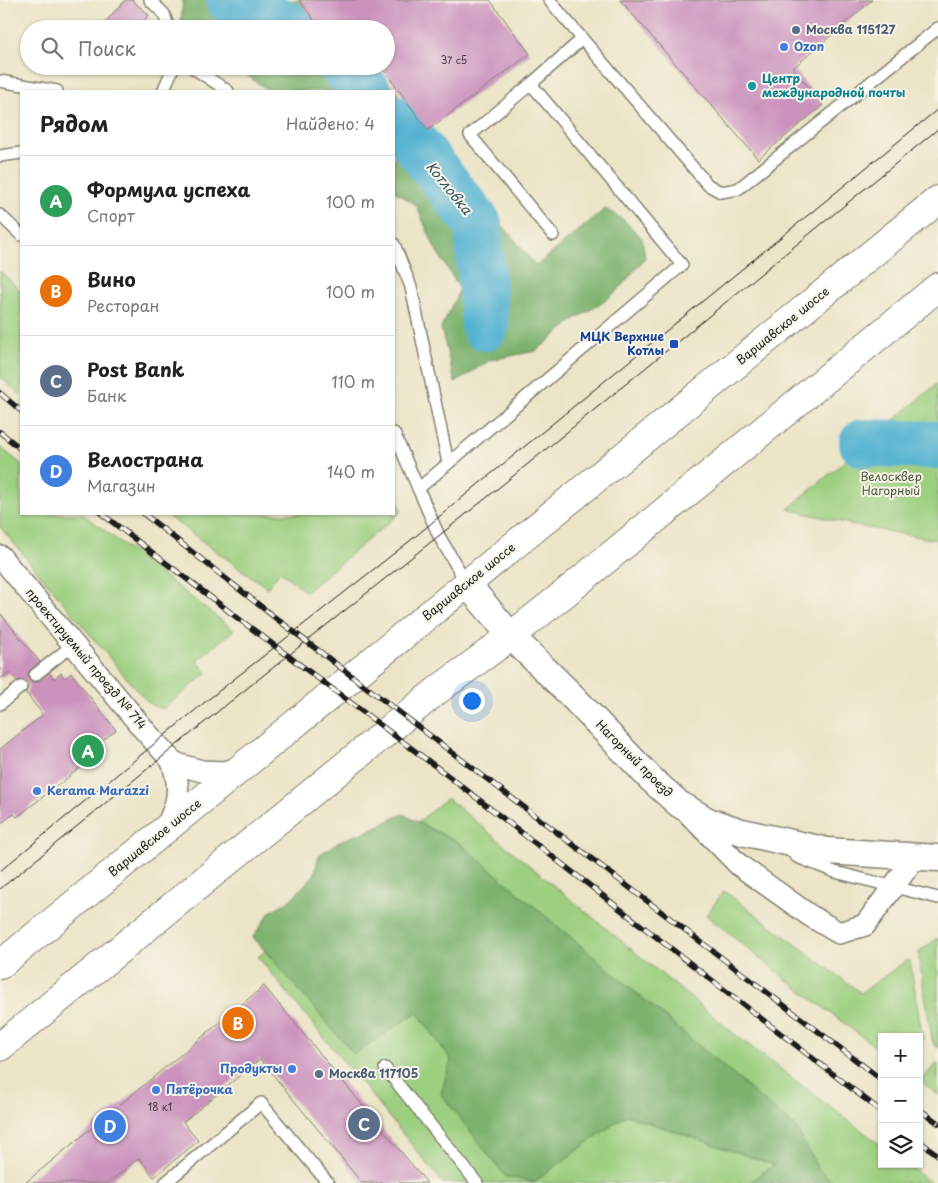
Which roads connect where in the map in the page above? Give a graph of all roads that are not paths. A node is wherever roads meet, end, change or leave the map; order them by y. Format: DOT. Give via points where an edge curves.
graph roads {
  1 [pos="150,0"];
  2 [pos="549,0"];
  3 [pos="166,20"];
  4 [pos="938,28"];
  5 [pos="582,39"];
  6 [pos="170,75"];
  7 [pos="204,75"];
  8 [pos="0,81"];
  9 [pos="531,84"];
  10 [pos="51,90"];
  11 [pos="163,90"];
  12 [pos="226,90"];
  13 [pos="20,154"];
  14 [pos="0,156"];
  15 [pos="938,200"];
  16 [pos="0,215"];
  17 [pos="20,234"];
  18 [pos="553,235"];
  19 [pos="395,247"];
  20 [pos="938,287"];
  21 [pos="395,435"];
  22 [pos="448,463"];
  23 [pos="418,489"];
  24 [pos="0,556"];
  25 [pos="467,584"];
  26 [pos="511,636"];
  27 [pos="74,644"];
  28 [pos="35,675"];
  29 [pos="21,687"];
  30 [pos="0,704"];
  31 [pos="172,761"];
  32 [pos="241,768"];
  33 [pos="679,804"];
  34 [pos="165,830"];
  35 [pos="780,840"];
  36 [pos="927,857"];
  37 [pos="894,887"];
  38 [pos="938,898"];
  39 [pos="0,964"];
  40 [pos="0,1047"];
  41 [pos="385,1068"];
  42 [pos="165,1183"];
  43 [pos="328,1183"];
  44 [pos="476,1183"];
  1 -- 3 [label="lane"];
  2 -- 5 [label="lane"];
  4 -- 5 [label="lane" via="738,189 721,192 708,185"];
  5 -- 9 [label="lane"];
  6 -- 11 [label="lane"];
  7 -- 12 [label="lane"];
  8 -- 10 [label="lane"];
  9 -- 18 [label="lane" via="470,135"];
  9 -- 22 [label="lane" via="682,265"];
  13 -- 14 [label="lane"];
  15 -- 25 [label="main road, Варшавское шоссе"];
  16 -- 17 [label="lane"];
  19 -- 22 [label="lane" via="411,287"];
  20 -- 26 [label="main road"];
  21 -- 23 [label="lane"];
  22 -- 23 [label="lane"];
  23 -- 25 [label="lane" via="439,536"];
  24 -- 27 [label="street, проектируемый проезд № 714"];
  25 -- 26 [label="street, Нагорный проезд"];
  25 -- 32 [label="main road, Варшавское шоссе"];
  26 -- 33 [label="street, Нагорный проезд"];
  26 -- 40 [label="main road" via="439,689"];
  27 -- 28 [label="lane"];
  27 -- 31 [label="street, проектируемый проезд № 714"];
  29 -- 30 [label="lane"];
  31 -- 32 [label="street, проектируемый проезд № 714" via="202,772"];
  31 -- 34 [label="street, проектируемый проезд № 714" via="178,791 175,810"];
  32 -- 34 [label="main road, Варшавское шоссе"];
  33 -- 35 [label="street, Нагорный проезд" via="708,821"];
  33 -- 37 [label="street" via="740,866 839,933 865,925"];
  34 -- 39 [label="main road, Варшавское шоссе"];
  35 -- 36 [label="street, Нагорный проезд" via="827,851"];
  35 -- 37 [label="lane" via="797,857 835,872"];
  36 -- 37 [label="street"];
  37 -- 38 [label="lane"];
  41 -- 44 [label="lane"];
  42 -- 43 [label="lane" via="261,1103"];
}
